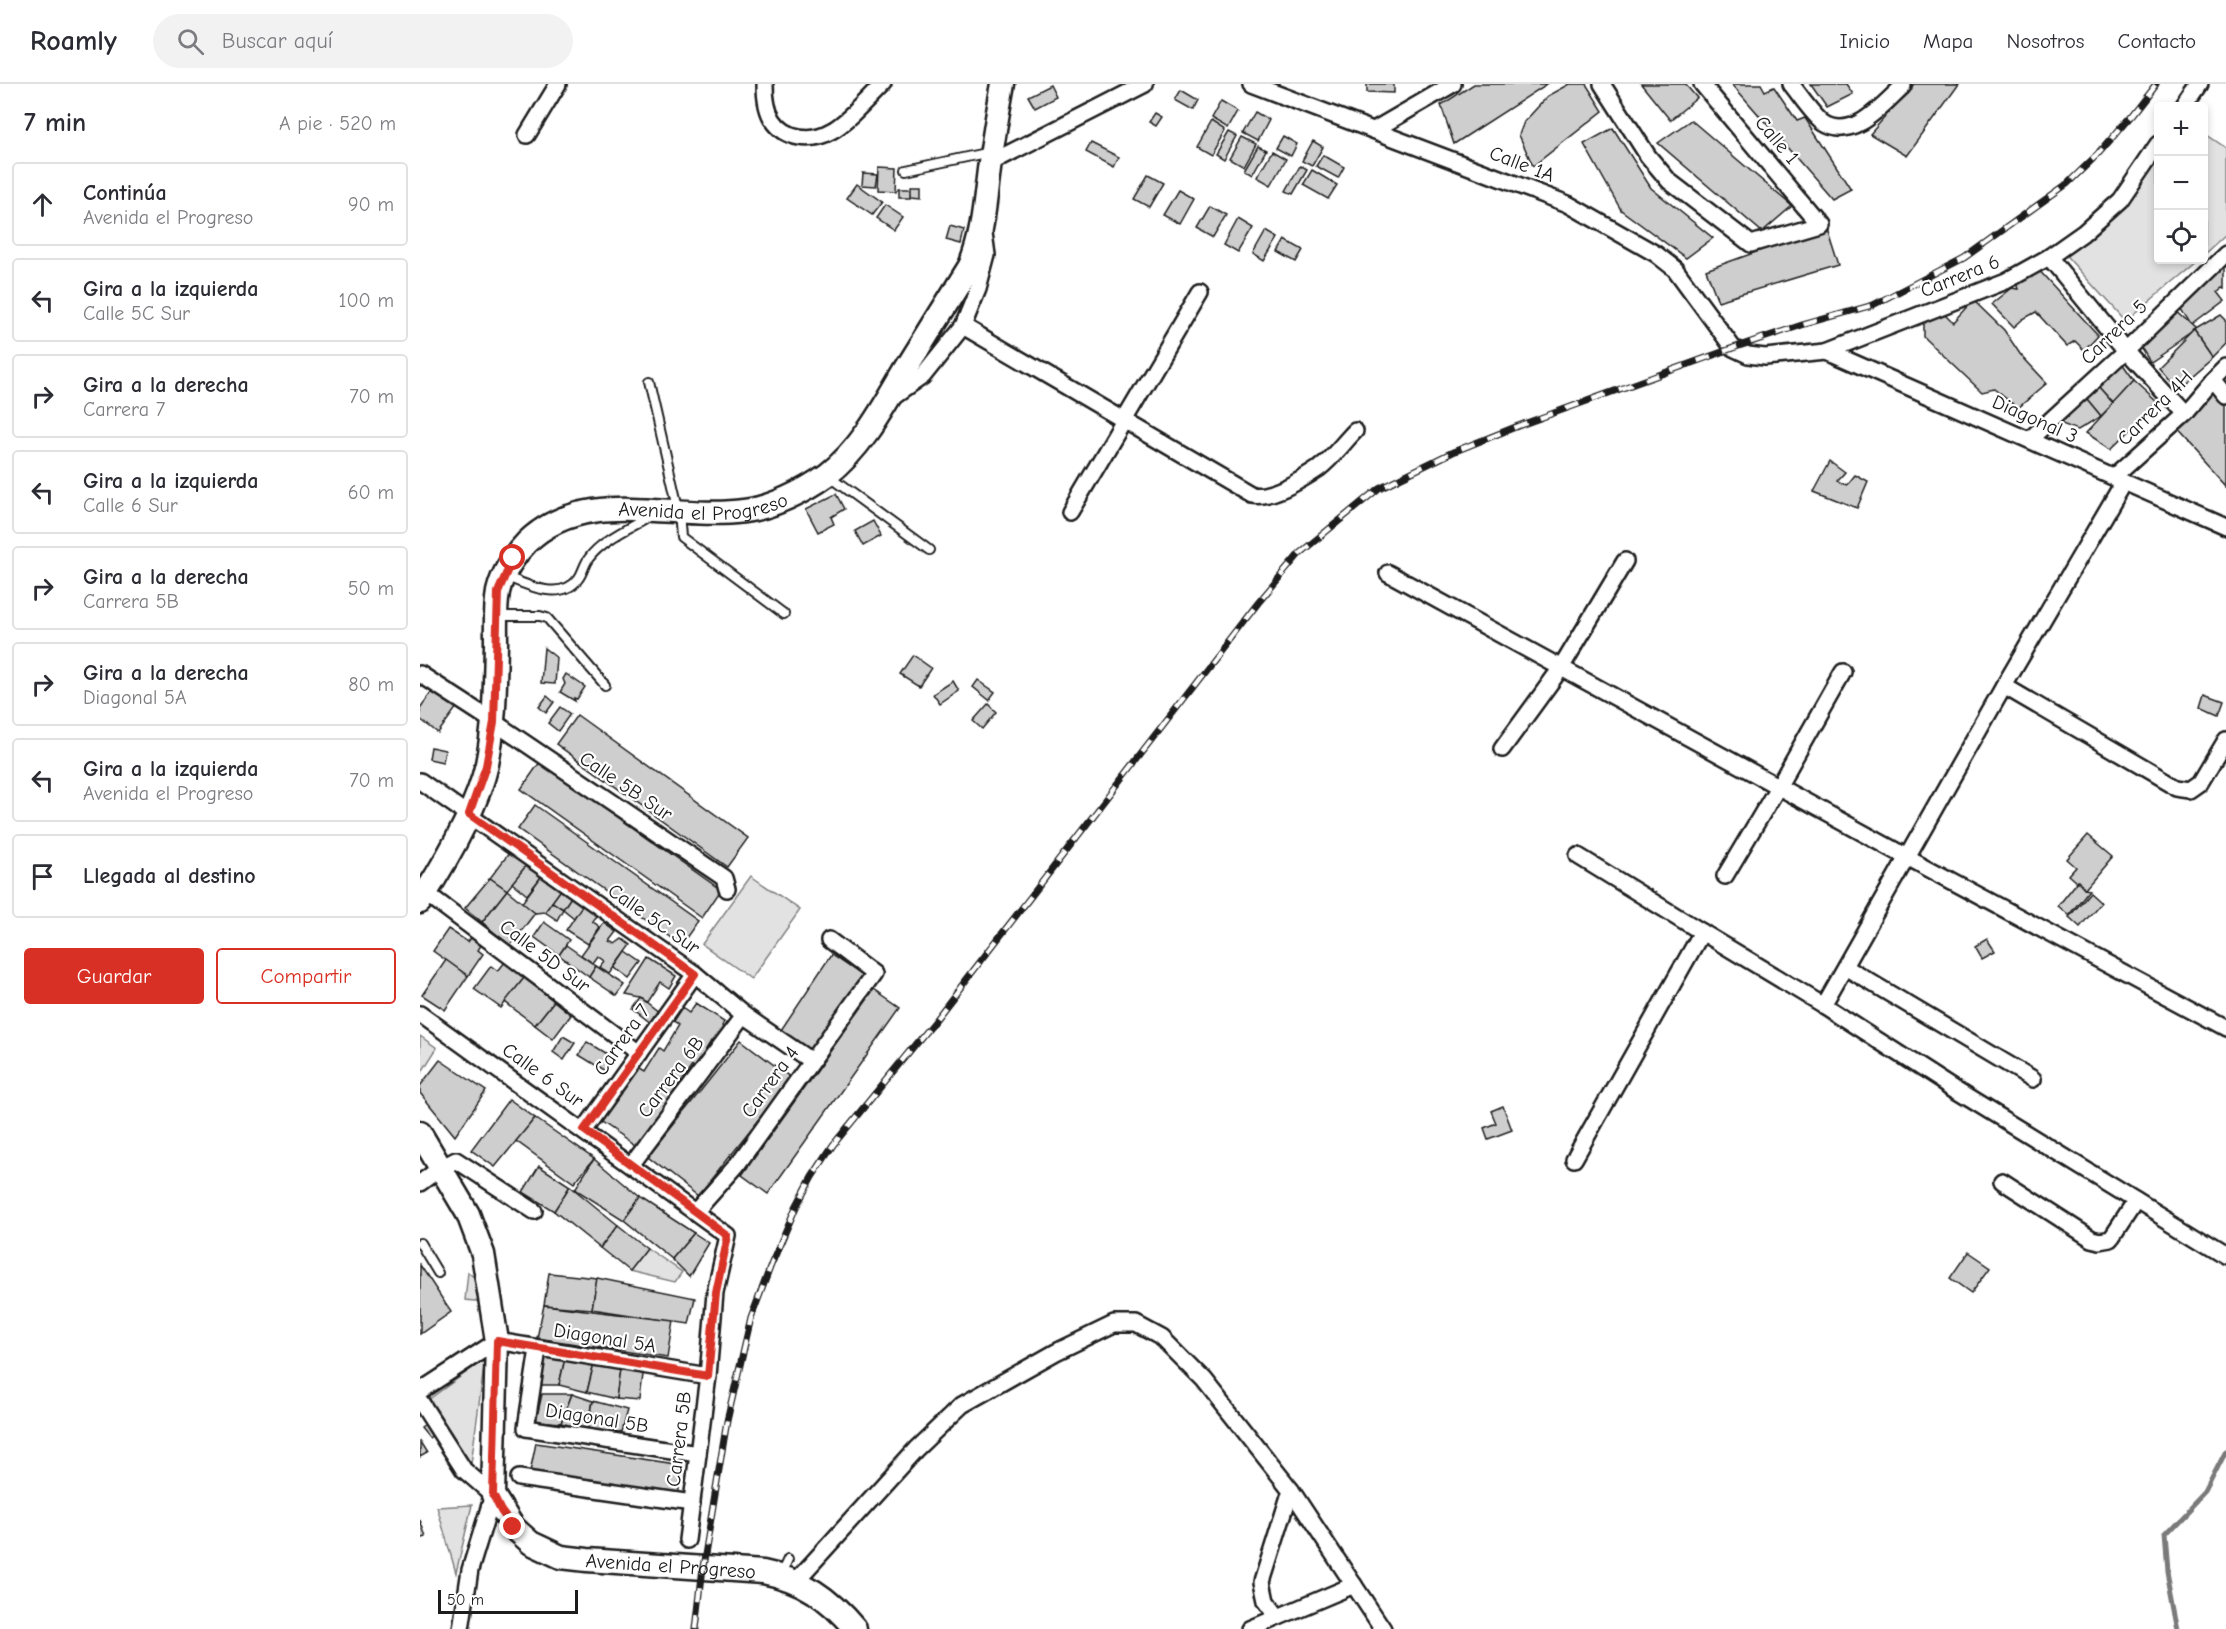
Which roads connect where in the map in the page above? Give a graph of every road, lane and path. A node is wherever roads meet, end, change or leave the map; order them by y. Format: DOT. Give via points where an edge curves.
graph roads {
  1 [pos="558,84"];
  2 [pos="765,84"];
  3 [pos="884,84"];
  4 [pos="1003,84"];
  5 [pos="1145,84"];
  6 [pos="1251,84"];
  7 [pos="1453,84"];
  8 [pos="1602,84"];
  9 [pos="1702,84"];
  10 [pos="1791,84"];
  11 [pos="2200,84"];
  12 [pos="1903,86"];
  13 [pos="2188,102"];
  14 [pos="1374,130"];
  15 [pos="526,135"];
  16 [pos="2154,150"];
  17 [pos="991,157"];
  18 [pos="906,170"];
  19 [pos="983,224"];
  20 [pos="2226,254"];
  21 [pos="2049,257"];
  22 [pos="1200,292"];
  23 [pos="963,326"];
  24 [pos="1733,348"];
  25 [pos="1827,351"];
  26 [pos="2126,351"];
  27 [pos="2226,367"];
  28 [pos="2213,380"];
  29 [pos="649,382"];
  30 [pos="2226,396"];
  31 [pos="886,402"];
  32 [pos="2184,414"];
  33 [pos="1124,419"];
  34 [pos="1355,431"];
  35 [pos="2030,439"];
  36 [pos="827,475"];
  37 [pos="2119,480"];
  38 [pos="670,511"];
  39 [pos="1070,512"];
  40 [pos="2226,527"];
  41 [pos="929,550"];
  42 [pos="1625,561"];
  43 [pos="1388,573"];
  44 [pos="504,576"];
  45 [pos="784,614"];
  46 [pos="497,616"];
  47 [pos="1562,668"];
  48 [pos="1843,672"];
  49 [pos="420,674"];
  50 [pos="605,685"];
  51 [pos="2004,686"];
  52 [pos="494,722"];
  53 [pos="2226,740"];
  54 [pos="1502,749"];
  55 [pos="420,781"];
  56 [pos="1779,787"];
  57 [pos="469,814"];
  58 [pos="1578,856"];
  59 [pos="1907,857"];
  60 [pos="1725,876"];
  61 [pos="727,889"];
  62 [pos="423,897"];
  63 [pos="1702,932"];
  64 [pos="828,940"];
  65 [pos="1845,967"];
  66 [pos="695,974"];
  67 [pos="1823,1005"];
  68 [pos="420,1014"];
  69 [pos="744,1015"];
  70 [pos="2226,1028"];
  71 [pos="639,1053"];
  72 [pos="811,1061"];
  73 [pos="2033,1079"];
  74 [pos="584,1130"];
  75 [pos="420,1133"];
  76 [pos="1574,1159"];
  77 [pos="631,1165"];
  78 [pos="439,1168"];
  79 [pos="2002,1181"];
  80 [pos="420,1183"];
  81 [pos="2136,1201"];
  82 [pos="534,1211"];
  83 [pos="696,1211"];
  84 [pos="728,1236"];
  85 [pos="420,1243"];
  86 [pos="2226,1256"];
  87 [pos="438,1273"];
  88 [pos="497,1341"];
  89 [pos="538,1349"];
  90 [pos="708,1376"];
  91 [pos="420,1391"];
  92 [pos="420,1401"];
  93 [pos="698,1454"];
  94 [pos="519,1479"];
  95 [pos="1291,1490"];
  96 [pos="493,1495"];
  97 [pos="692,1503"];
  98 [pos="687,1540"];
  99 [pos="788,1572"];
  100 [pos="1354,1585"];
  101 [pos="1278,1617"];
  102 [pos="460,1629"];
  103 [pos="855,1629"];
  104 [pos="1250,1629"];
  105 [pos="1383,1629"];
  1 -- 15 [label="street"];
  2 -- 3 [label="street" via="773,120 789,135 810,138 832,131"];
  4 -- 17 [label="main road, Avenida el Progreso"];
  5 -- 17 [label="street"];
  6 -- 14 [label="street, Calle 1A"];
  7 -- 14 [label="street"];
  8 -- 9 [label="street, Calle 1" via="1648,156 1669,181 1751,244 1820,224"];
  10 -- 12 [label="street" via="1824,123 1837,128 1867,118"];
  11 -- 13 [label="street"];
  14 -- 24 [label="street, Calle 1A" via="1568,204 1656,254 1675,269"];
  16 -- 21 [label="street, Carrera 6" via="2120,200"];
  17 -- 18 [label="lane"];
  17 -- 19 [label="main road, Avenida el Progreso"];
  19 -- 23 [label="street" via="987,255"];
  19 -- 31 [label="main road, Avenida el Progreso" via="970,266"];
  20 -- 26 [label="street, Carrera 5"];
  21 -- 25 [label="street, Carrera 6" via="2006,281"];
  21 -- 26 [label="street"];
  22 -- 33 [label="street"];
  23 -- 31 [label="street" via="923,376"];
  23 -- 33 [label="street"];
  24 -- 25 [label="street, Carrera 6" via="1765,357"];
  25 -- 35 [label="street, Diagonal 3"];
  26 -- 32 [label="street"];
  26 -- 35 [label="street, Carrera 5"];
  27 -- 28 [label="street, Carrera 4H"];
  28 -- 30 [label="street"];
  28 -- 32 [label="street, Carrera 4H"];
  29 -- 38 [label="lane"];
  31 -- 36 [label="main road, Avenida el Progreso" via="848,456"];
  32 -- 37 [label="street, Carrera 4H"];
  33 -- 34 [label="street" via="1252,495 1260,496 1279,491 1319,468"];
  33 -- 39 [label="street"];
  35 -- 37 [label="street, Diagonal 3"];
  36 -- 38 [label="main road, Avenida el Progreso" via="790,497 745,511"];
  36 -- 41 [label="lane"];
  37 -- 40 [label="street, Diagonal 3"];
  37 -- 51 [label="street, Carrera 4H"];
  38 -- 44 [label="main road, Avenida el Progreso" via="606,508 566,516 526,543"];
  38 -- 44 [label="lane" via="607,542 589,558 578,579 561,591 534,588"];
  38 -- 45 [label="lane" via="681,537"];
  42 -- 47 [label="street"];
  43 -- 47 [label="street"];
  44 -- 46 [label="main road, Avenida el Progreso" via="498,592"];
  46 -- 50 [label="lane" via="547,618"];
  46 -- 52 [label="main road, Avenida el Progreso"];
  47 -- 54 [label="street"];
  47 -- 56 [label="street"];
  48 -- 56 [label="street"];
  49 -- 52 [label="street, Calle 5B Sur"];
  51 -- 53 [label="street" via="2176,787 2191,789 2201,782"];
  51 -- 59 [label="street, Carrera 4H"];
  52 -- 57 [label="main road, Avenida el Progreso" via="486,766"];
  52 -- 61 [label="street, Calle 5B Sur" via="724,878"];
  55 -- 57 [label="street, Calle 5C Sur"];
  56 -- 59 [label="street"];
  56 -- 60 [label="street"];
  57 -- 62 [label="main road, Avenida el Progreso"];
  57 -- 66 [label="street, Calle 5C Sur"];
  58 -- 63 [label="street"];
  59 -- 65 [label="street, Carrera 4H"];
  59 -- 70 [label="street"];
  62 -- 71 [label="street, Calle 5D Sur"];
  63 -- 67 [label="street"];
  63 -- 76 [label="street"];
  64 -- 72 [label="street, Carrera 4" via="874,974"];
  65 -- 67 [label="street, Carrera 4H"];
  65 -- 73 [label="street"];
  66 -- 69 [label="street, Calle 5C Sur"];
  66 -- 71 [label="street, Carrera 7"];
  67 -- 81 [label="street"];
  68 -- 74 [label="street, Calle 6 Sur"];
  69 -- 72 [label="street, Calle 5C Sur"];
  69 -- 77 [label="street, Carrera 6B"];
  71 -- 74 [label="street, Carrera 7"];
  72 -- 83 [label="street, Carrera 4" via="737,1165"];
  74 -- 77 [label="street, Calle 6 Sur"];
  75 -- 78 [label="main road"];
  77 -- 83 [label="street, Calle 6 Sur"];
  78 -- 80 [label="street"];
  78 -- 82 [label="street" via="456,1160"];
  78 -- 88 [label="main road" via="468,1214 483,1254"];
  79 -- 81 [label="street" via="2100,1241 2111,1239"];
  81 -- 86 [label="street"];
  83 -- 84 [label="street, Calle 6 Sur"];
  84 -- 90 [label="street, Carrera 5B" via="716,1293"];
  85 -- 87 [label="lane"];
  88 -- 89 [label="street, Diagonal 5A"];
  88 -- 91 [label="street"];
  88 -- 96 [label="main road"];
  89 -- 90 [label="street, Diagonal 5A"];
  89 -- 93 [label="street, Diagonal 5B" via="526,1428"];
  90 -- 93 [label="street, Carrera 5B"];
  92 -- 96 [label="street" via="464,1470"];
  93 -- 97 [label="street, Carrera 5B"];
  94 -- 97 [label="street"];
  95 -- 99 [label="street" via="1204,1380 1162,1338 1136,1324 1114,1323 962,1405"];
  95 -- 100 [label="street"];
  95 -- 101 [label="street" via="1262,1582 1266,1601"];
  96 -- 99 [label="main road, Avenida el Progreso" via="513,1527 531,1543 561,1557"];
  96 -- 102 [label="street" via="470,1570"];
  97 -- 98 [label="street, Carrera 5B"];
  99 -- 103 [label="main road, Avenida el Progreso" via="825,1598"];
  100 -- 101 [label="street"];
  100 -- 105 [label="street"];
  101 -- 104 [label="street"];
}
